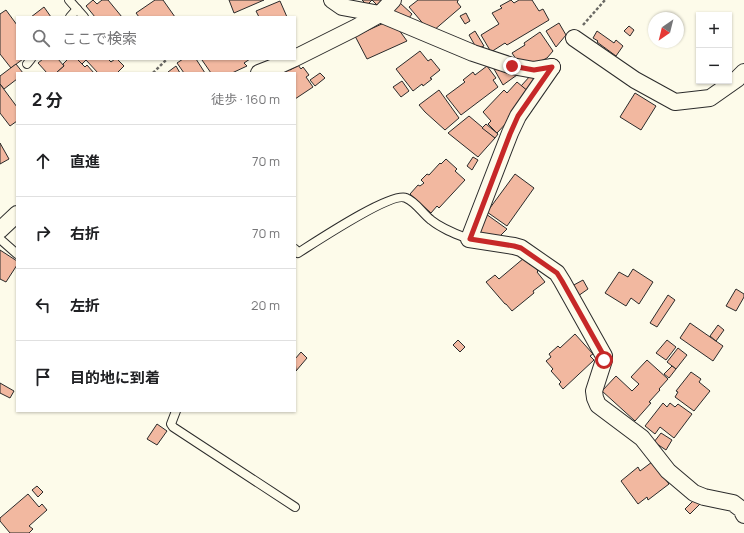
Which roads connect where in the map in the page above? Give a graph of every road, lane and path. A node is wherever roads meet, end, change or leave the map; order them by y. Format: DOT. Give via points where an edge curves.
graph roads {
  1 [pos="69,0"];
  2 [pos="332,0"];
  3 [pos="393,0"];
  4 [pos="605,0"];
  5 [pos="76,10"];
  6 [pos="380,14"];
  7 [pos="71,16"];
  8 [pos="83,16"];
  9 [pos="574,38"];
  10 [pos="296,57"];
  11 [pos="165,60"];
  12 [pos="290,60"];
  13 [pos="154,72"];
  14 [pos="262,72"];
  15 [pos="744,72"];
  16 [pos="16,215"];
  17 [pos="0,230"];
  18 [pos="0,239"];
  19 [pos="470,239"];
  20 [pos="296,250"];
  21 [pos="16,253"];
  22 [pos="176,412"];
  23 [pos="295,507"];
  24 [pos="744,515"];
  1 -- 5 [label="lane"];
  2 -- 6 [label="street" via="342,7"];
  3 -- 6 [label="street"];
  4 -- 9 [label="path"];
  5 -- 7 [label="lane"];
  5 -- 8 [label="lane"];
  6 -- 10 [label="street"];
  6 -- 19 [label="street" via="473,53 512,66 534,70 552,67 518,116"];
  9 -- 15 [label="street" via="635,80 676,102 710,98"];
  11 -- 13 [label="path"];
  12 -- 14 [label="street"];
  16 -- 17 [label="street"];
  18 -- 21 [label="lane"];
  19 -- 20 [label="lane" via="450,232 431,220 404,196 359,216 298,253"];
  19 -- 24 [label="street" via="521,248 557,273 604,356 594,391 598,404 642,438 668,471 694,493 733,503"];
  22 -- 23 [label="lane" via="171,424 173,428"];
}
